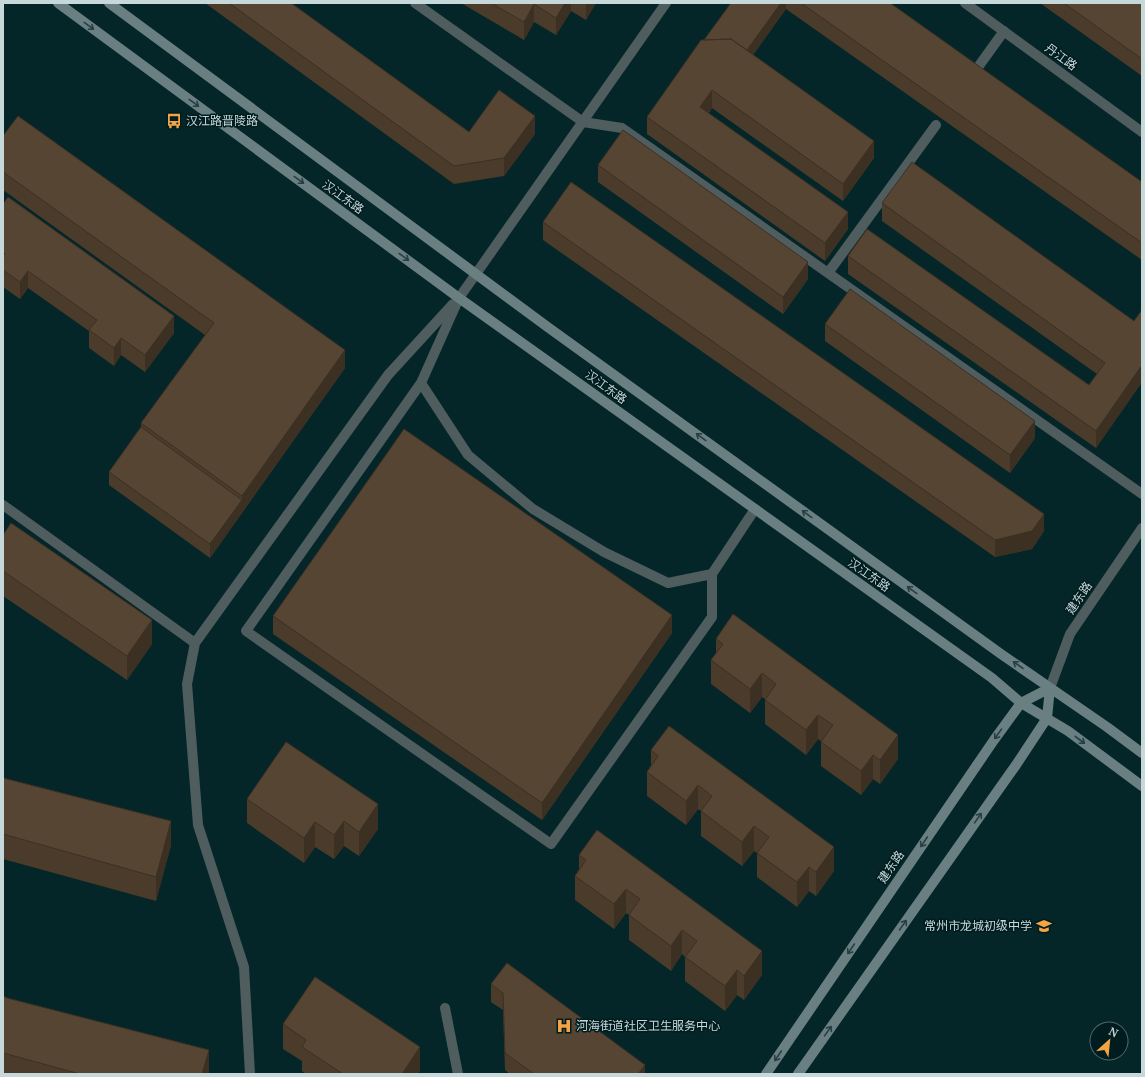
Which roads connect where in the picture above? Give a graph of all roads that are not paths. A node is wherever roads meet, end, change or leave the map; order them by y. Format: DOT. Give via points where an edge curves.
graph roads {
  1 [pos="58,3"];
  2 [pos="109,3"];
  3 [pos="415,3"];
  4 [pos="666,3"];
  5 [pos="965,3"];
  6 [pos="1004,31"];
  7 [pos="976,70"];
  8 [pos="582,122"];
  9 [pos="936,125"];
  10 [pos="1142,132"];
  11 [pos="476,273"];
  12 [pos="828,274"];
  13 [pos="459,298"];
  14 [pos="421,383"];
  15 [pos="1142,494"];
  16 [pos="3,505"];
  17 [pos="755,509"];
  18 [pos="1142,528"];
  19 [pos="712,574"];
  20 [pos="195,643"];
  21 [pos="1050,688"];
  22 [pos="1021,703"];
  23 [pos="1047,718"];
  24 [pos="1142,753"];
  25 [pos="1142,786"];
  26 [pos="445,1008"];
  27 [pos="250,1074"];
  28 [pos="458,1074"];
  29 [pos="766,1074"];
  30 [pos="798,1074"];
  1 -- 13 [label="street, 汉江东路, one-way"];
  2 -- 11 [label="street, 汉江东路"];
  3 -- 8 [label="street"];
  4 -- 8 [label="street"];
  5 -- 6 [label="street, 丹江路"];
  6 -- 7 [label="street"];
  6 -- 10 [label="street, 丹江路"];
  8 -- 11 [label="street"];
  8 -- 12 [label="street" via="622,128"];
  9 -- 12 [label="street"];
  11 -- 13 [label="street"];
  21 -- 11 [label="street, 汉江东路, one-way"];
  12 -- 15 [label="street"];
  13 -- 14 [label="street"];
  13 -- 17 [label="street, 汉江东路"];
  13 -- 20 [label="street" via="388,376"];
  14 -- 19 [label="street" via="468,455 533,509 604,552 668,584"];
  14 -- 19 [label="street" via="246,631 551,844 712,617"];
  16 -- 20 [label="street"];
  17 -- 19 [label="street"];
  17 -- 22 [label="street, 汉江东路" via="992,678"];
  18 -- 21 [label="street, 建东路" via="1070,634"];
  20 -- 27 [label="street" via="187,684 198,825 244,967"];
  21 -- 22 [label="street, 建东路"];
  21 -- 23 [label="street, 建东路"];
  21 -- 24 [label="street, 汉江东路"];
  22 -- 23 [label="street, 汉江东路"];
  22 -- 29 [label="street, 建东路, one-way"];
  23 -- 25 [label="street, 汉江东路, one-way"];
  30 -- 23 [label="street, 建东路, one-way"];
  26 -- 28 [label="street"];
}
